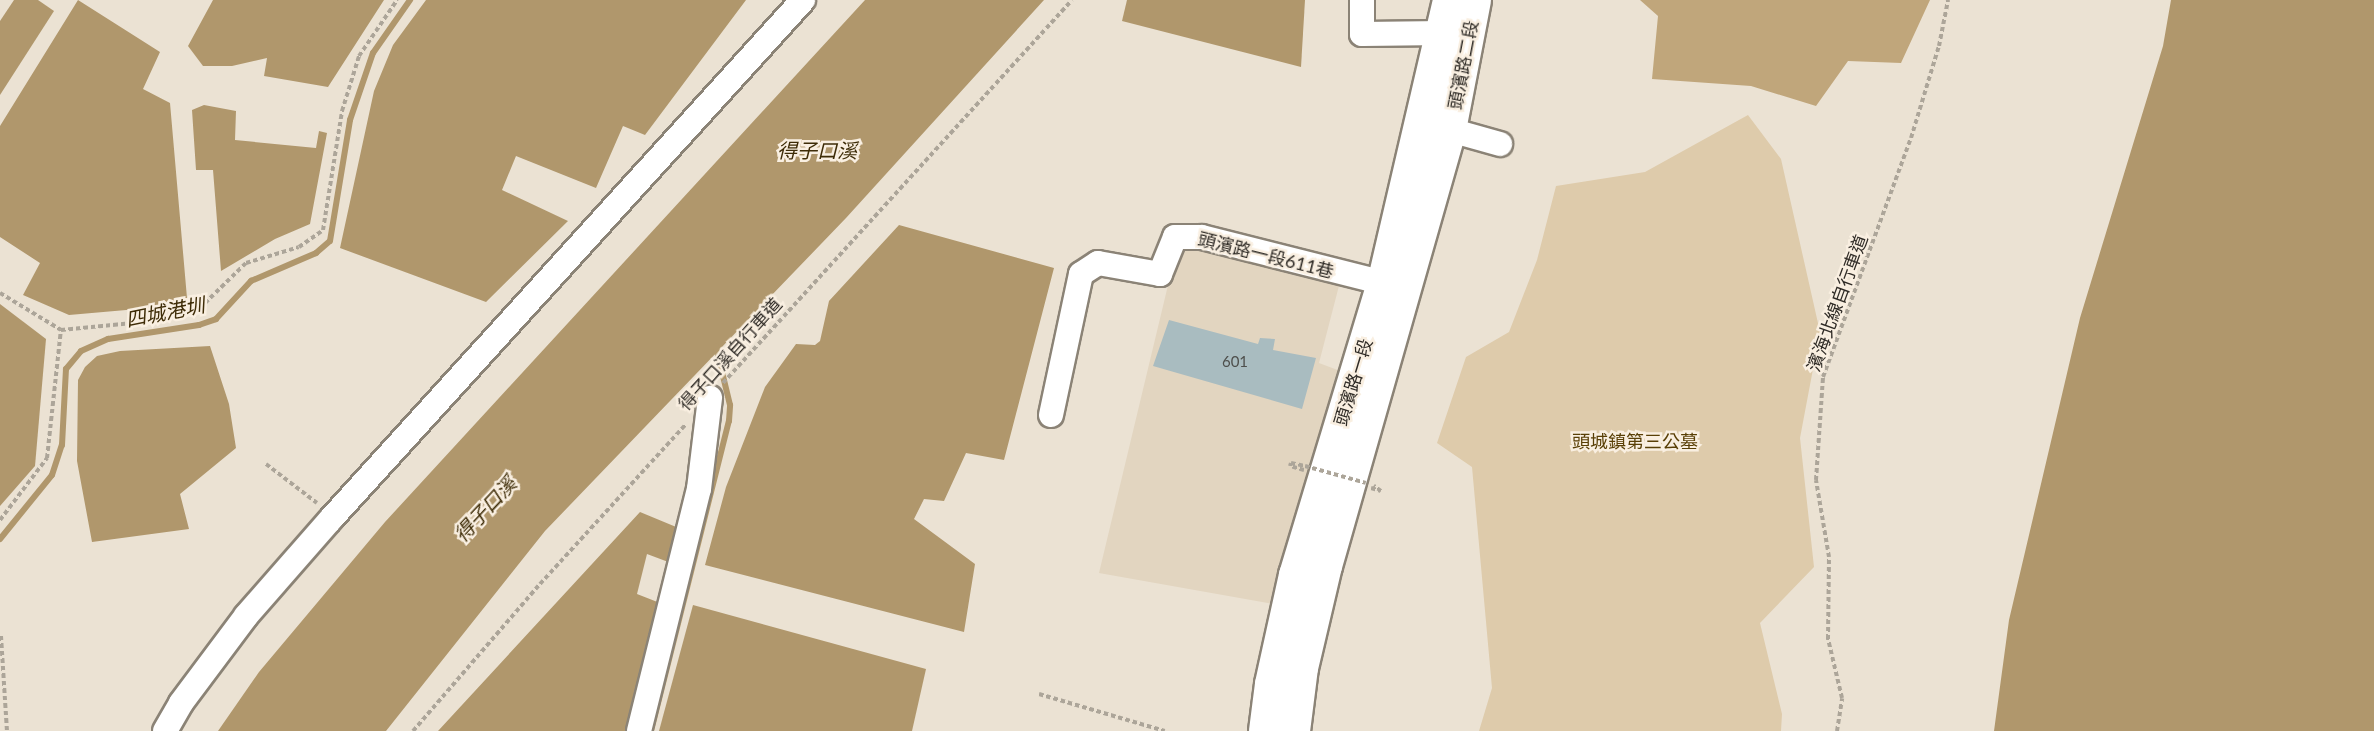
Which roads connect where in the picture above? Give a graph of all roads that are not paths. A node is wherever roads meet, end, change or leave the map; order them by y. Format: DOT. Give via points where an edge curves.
graph roads {
  1 [pos="804,0"];
  2 [pos="1362,0"];
  3 [pos="1449,0"];
  4 [pos="1475,0"];
  5 [pos="1443,33"];
  6 [pos="1450,130"];
  7 [pos="1500,144"];
  8 [pos="1395,286"];
  9 [pos="710,398"];
  10 [pos="1051,415"];
  11 [pos="1352,430"];
  12 [pos="165,731"];
  13 [pos="639,731"];
  14 [pos="1265,731"];
  15 [pos="1294,731"];
  1 -- 12 [label="lane" via="246,616 181,703"];
  2 -- 5 [label="lane" via="1362,34"];
  3 -- 5 [label="main road, 頭濱路二段"];
  4 -- 6 [label="main road, 頭濱路二段"];
  5 -- 8 [label="main road, 頭濱路一段"];
  6 -- 7 [label="lane"];
  6 -- 8 [label="main road, 頭濱路一段"];
  8 -- 10 [label="lane, 頭濱路一段611巷" via="1202,237 1175,237 1160,274 1098,263 1081,274"];
  8 -- 11 [label="main road, 頭濱路一段"];
  9 -- 13 [label="lane" via="699,489"];
  11 -- 14 [label="main road, 頭濱路一段" via="1295,575"];
  11 -- 15 [label="main road, 頭濱路一段" via="1302,668"];
}
